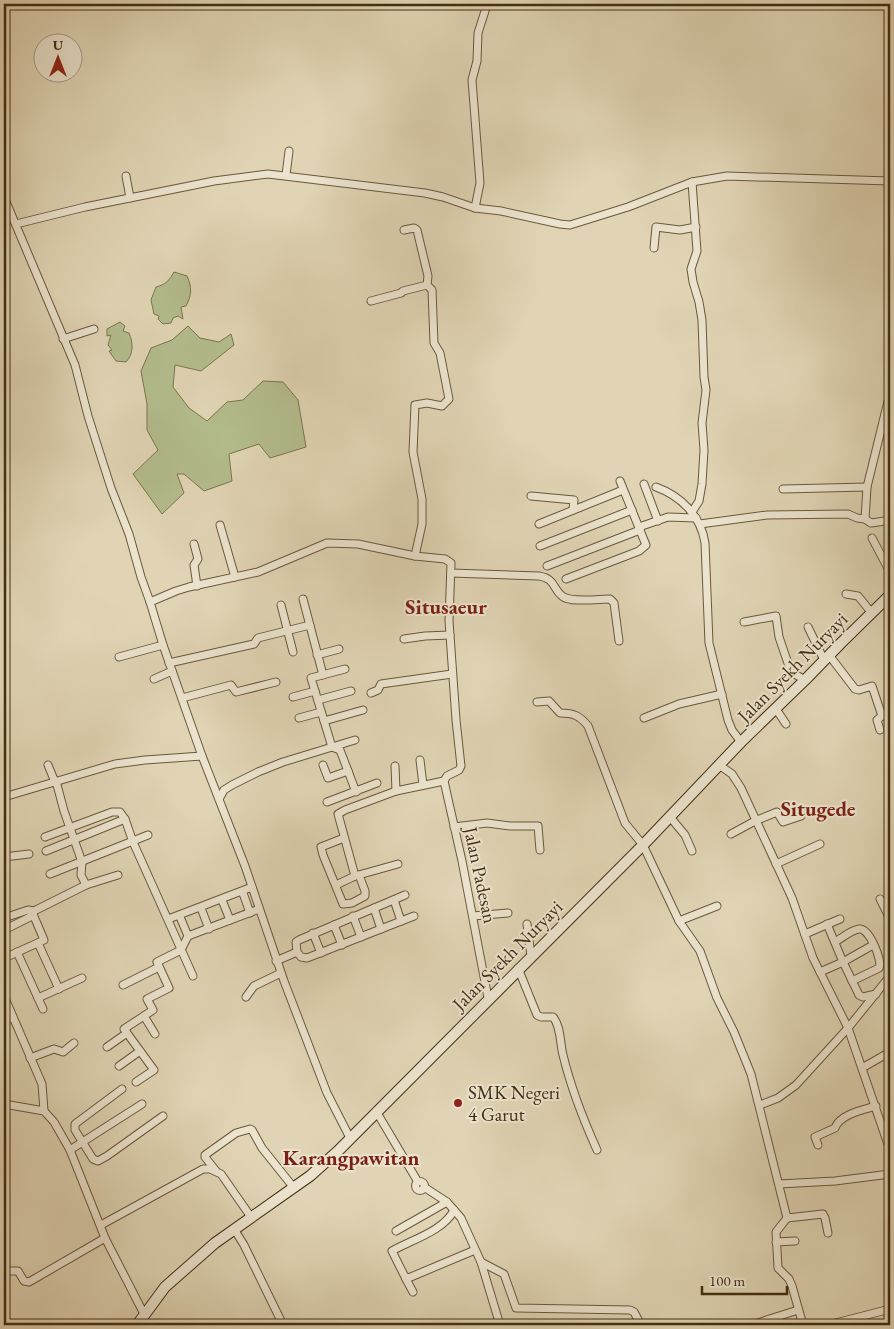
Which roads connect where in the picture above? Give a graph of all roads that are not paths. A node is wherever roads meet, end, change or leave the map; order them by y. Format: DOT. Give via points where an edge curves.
graph roads {
  1 [pos="486,4"];
  2 [pos="289,151"];
  3 [pos="286,175"];
  4 [pos="126,176"];
  5 [pos="890,181"];
  6 [pos="692,182"];
  7 [pos="4,198"];
  8 [pos="130,198"];
  9 [pos="475,208"];
  10 [pos="16,224"];
  11 [pos="696,227"];
  12 [pos="404,230"];
  13 [pos="654,248"];
  14 [pos="427,285"];
  15 [pos="372,301"];
  16 [pos="94,328"];
  17 [pos="63,339"];
  18 [pos="890,393"];
  19 [pos="620,482"];
  20 [pos="644,484"];
  21 [pos="867,487"];
  22 [pos="656,488"];
  23 [pos="783,489"];
  24 [pos="623,490"];
  25 [pos="531,496"];
  26 [pos="574,510"];
  27 [pos="632,510"];
  28 [pos="696,518"];
  29 [pos="865,519"];
  30 [pos="658,521"];
  31 [pos="885,521"];
  32 [pos="539,524"];
  33 [pos="220,525"];
  34 [pos="640,528"];
  35 [pos="872,538"];
  36 [pos="194,544"];
  37 [pos="540,546"];
  38 [pos="415,556"];
  39 [pos="888,561"];
  40 [pos="547,566"];
  41 [pos="890,572"];
  42 [pos="452,573"];
  43 [pos="235,577"];
  44 [pos="566,579"];
  45 [pos="198,586"];
  46 [pos="846,594"];
  47 [pos="890,595"];
  48 [pos="303,599"];
  49 [pos="150,602"];
  50 [pos="281,605"];
  51 [pos="871,612"];
  52 [pos="744,622"];
  53 [pos="310,625"];
  54 [pos="808,627"];
  55 [pos="288,630"];
  56 [pos="450,635"];
  57 [pos="404,639"];
  58 [pos="619,641"];
  59 [pos="163,646"];
  60 [pos="339,649"];
  61 [pos="293,652"];
  62 [pos="318,655"];
  63 [pos="119,657"];
  64 [pos="826,658"];
  65 [pos="169,663"];
  66 [pos="345,669"];
  67 [pos="172,671"];
  68 [pos="452,674"];
  69 [pos="323,675"];
  70 [pos="154,679"];
  71 [pos="806,680"];
  72 [pos="276,682"];
  73 [pos="315,691"];
  74 [pos="351,691"];
  75 [pos="371,692"];
  76 [pos="722,694"];
  77 [pos="293,697"];
  78 [pos="182,698"];
  79 [pos="318,700"];
  80 [pos="537,702"];
  81 [pos="776,709"];
  82 [pos="363,710"];
  83 [pos="321,712"];
  84 [pos="890,712"];
  85 [pos="882,716"];
  86 [pos="300,718"];
  87 [pos="644,718"];
  88 [pos="324,721"];
  89 [pos="786,724"];
  90 [pos="880,730"];
  91 [pos="355,740"];
  92 [pos="740,742"];
  93 [pos="332,747"];
  94 [pos="202,756"];
  95 [pos="420,760"];
  96 [pos="48,765"];
  97 [pos="324,765"];
  98 [pos="719,765"];
  99 [pos="394,766"];
  100 [pos="348,771"];
  101 [pos="444,781"];
  102 [pos="56,782"];
  103 [pos="377,783"];
  104 [pos="422,785"];
  105 [pos="396,791"];
  106 [pos="356,792"];
  107 [pos="4,798"];
  108 [pos="219,799"];
  109 [pos="327,802"];
  110 [pos="801,816"];
  111 [pos="670,817"];
  112 [pos="125,819"];
  113 [pos="755,820"];
  114 [pos="454,826"];
  115 [pos="70,829"];
  116 [pos="731,834"];
  117 [pos="148,835"];
  118 [pos="45,837"];
  119 [pos="344,838"];
  120 [pos="73,839"];
  121 [pos="133,842"];
  122 [pos="820,844"];
  123 [pos="643,845"];
  124 [pos="540,850"];
  125 [pos="46,851"];
  126 [pos="692,852"];
  127 [pos="29,854"];
  128 [pos="4,857"];
  129 [pos="82,862"];
  130 [pos="398,864"];
  131 [pos="776,864"];
  132 [pos="50,874"];
  133 [pos="118,875"];
  134 [pos="357,875"];
  135 [pos="336,885"];
  136 [pos="86,886"];
  137 [pos="252,887"];
  138 [pos="242,893"];
  139 [pos="405,895"];
  140 [pos="880,899"];
  141 [pos="222,900"];
  142 [pos="394,900"];
  143 [pos="717,906"];
  144 [pos="201,908"];
  145 [pos="374,908"];
  146 [pos="259,909"];
  147 [pos="33,913"];
  148 [pos="250,913"];
  149 [pos="508,913"];
  150 [pos="353,916"];
  151 [pos="414,916"];
  152 [pos="473,916"];
  153 [pos="180,917"];
  154 [pos="4,918"];
  155 [pos="171,918"];
  156 [pos="840,919"];
  157 [pos="890,919"];
  158 [pos="230,920"];
  159 [pos="401,921"];
  160 [pos="679,921"];
  161 [pos="527,924"];
  162 [pos="827,924"];
  163 [pos="334,925"];
  164 [pos="209,928"];
  165 [pos="381,929"];
  166 [pos="4,930"];
  167 [pos="313,933"];
  168 [pos="805,934"];
  169 [pos="188,936"];
  170 [pos="361,937"];
  171 [pos="835,942"];
  172 [pos="38,943"];
  173 [pos="873,944"];
  174 [pos="342,946"];
  175 [pos="181,950"];
  176 [pos="17,952"];
  177 [pos="297,952"];
  178 [pos="321,953"];
  179 [pos="9,956"];
  180 [pos="531,956"];
  181 [pos="276,961"];
  182 [pos="843,962"];
  183 [pos="159,967"];
  184 [pos="518,968"];
  185 [pos="820,972"];
  186 [pos="281,973"];
  187 [pos="194,976"];
  188 [pos="890,976"];
  189 [pos="82,978"];
  190 [pos="852,981"];
  191 [pos="123,985"];
  192 [pos="59,988"];
  193 [pos="876,994"];
  194 [pos="4,996"];
  195 [pos="246,997"];
  196 [pos="38,998"];
  197 [pos="488,998"];
  198 [pos="43,1009"];
  199 [pos="144,1016"];
  200 [pos="13,1018"];
  201 [pos="4,1021"];
  202 [pos="848,1028"];
  203 [pos="127,1034"];
  204 [pos="155,1034"];
  205 [pos="74,1043"];
  206 [pos="106,1047"];
  207 [pos="140,1051"];
  208 [pos="890,1052"];
  209 [pos="30,1058"];
  210 [pos="119,1066"];
  211 [pos="862,1068"];
  212 [pos="136,1082"];
  213 [pos="122,1089"];
  214 [pos="4,1104"];
  215 [pos="142,1104"];
  216 [pos="760,1105"];
  217 [pos="876,1106"];
  218 [pos="44,1111"];
  219 [pos="376,1111"];
  220 [pos="163,1116"];
  221 [pos="888,1137"];
  222 [pos="350,1138"];
  223 [pos="82,1142"];
  224 [pos="818,1145"];
  225 [pos="70,1150"];
  226 [pos="597,1150"];
  227 [pos="890,1150"];
  228 [pos="216,1171"];
  229 [pos="890,1174"];
  230 [pos="779,1184"];
  231 [pos="294,1188"];
  232 [pos="447,1202"];
  233 [pos="454,1210"];
  234 [pos="251,1217"];
  235 [pos="787,1218"];
  236 [pos="101,1225"];
  237 [pos="234,1229"];
  238 [pos="396,1231"];
  239 [pos="828,1233"];
  240 [pos="105,1238"];
  241 [pos="795,1241"];
  242 [pos="776,1242"];
  243 [pos="475,1250"];
  244 [pos="481,1262"];
  245 [pos="4,1272"];
  246 [pos="406,1279"];
  247 [pos="413,1292"];
  248 [pos="890,1309"];
  249 [pos="798,1310"];
  250 [pos="144,1314"];
  251 [pos="137,1325"];
  252 [pos="283,1325"];
  253 [pos="500,1325"];
  254 [pos="640,1325"];
  255 [pos="751,1325"];
  256 [pos="803,1325"];
  257 [pos="828,1325"];
  1 -- 9 [label="street" via="478,33 477,61 472,80 480,183"];
  2 -- 3 [label="street"];
  3 -- 8 [label="street" via="248,176"];
  3 -- 9 [label="street" via="425,193"];
  4 -- 8 [label="street"];
  5 -- 6 [label="street" via="735,176"];
  6 -- 9 [label="street" via="570,225"];
  6 -- 11 [label="street"];
  7 -- 10 [label="street"];
  8 -- 10 [label="street"];
  10 -- 17 [label="street"];
  11 -- 13 [label="street" via="680,230 656,227"];
  11 -- 28 [label="street" via="696,254 691,273 702,320 706,390 702,424 702,484"];
  12 -- 14 [label="street" via="417,230 428,276"];
  14 -- 15 [label="street"];
  14 -- 38 [label="street" via="432,290 434,343 440,353 449,399 441,406 415,405 413,452 422,499 422,524"];
  16 -- 17 [label="street"];
  17 -- 49 [label="street" via="77,372 88,416"];
  18 -- 21 [label="street"];
  19 -- 24 [label="street"];
  20 -- 30 [label="street"];
  21 -- 23 [label="street"];
  21 -- 29 [label="street"];
  22 -- 28 [label="street" via="676,497"];
  24 -- 26 [label="street"];
  24 -- 27 [label="street"];
  25 -- 26 [label="street" via="574,500"];
  26 -- 32 [label="street"];
  27 -- 34 [label="street"];
  27 -- 37 [label="street"];
  28 -- 29 [label="street" via="848,514"];
  28 -- 30 [label="street" via="668,517"];
  28 -- 76 [label="street" via="705,543 709,644"];
  29 -- 31 [label="street" via="871,523"];
  30 -- 34 [label="street"];
  33 -- 43 [label="street"];
  34 -- 40 [label="street"];
  34 -- 44 [label="street" via="646,545 640,551"];
  35 -- 39 [label="street"];
  36 -- 45 [label="street" via="198,559 194,564"];
  38 -- 42 [label="street" via="448,560"];
  38 -- 43 [label="street" via="358,544 327,543 258,572"];
  39 -- 41 [label="street"];
  42 -- 56 [label="street"];
  42 -- 58 [label="street" via="539,576 549,579 561,595 568,598 610,598 614,603"];
  43 -- 45 [label="street"];
  45 -- 49 [label="street"];
  46 -- 51 [label="street" via="858,596"];
  47 -- 51 [label="main road, Jalan Syekh Nuryayi"];
  48 -- 53 [label="street"];
  49 -- 59 [label="street"];
  50 -- 55 [label="street"];
  51 -- 64 [label="main road, Jalan Syekh Nuryayi"];
  52 -- 71 [label="street" via="776,616 779,637 791,672"];
  53 -- 55 [label="street"];
  53 -- 62 [label="street"];
  54 -- 64 [label="street"];
  55 -- 61 [label="street"];
  55 -- 65 [label="street" via="258,638 254,644"];
  56 -- 57 [label="street"];
  56 -- 68 [label="street"];
  59 -- 63 [label="street"];
  59 -- 65 [label="street"];
  60 -- 62 [label="street"];
  62 -- 69 [label="street"];
  64 -- 71 [label="main road, Jalan Syekh Nuryayi"];
  64 -- 85 [label="street" via="855,689 872,686"];
  65 -- 67 [label="street"];
  66 -- 69 [label="street"];
  67 -- 70 [label="street"];
  67 -- 78 [label="street"];
  68 -- 75 [label="street" via="381,684 378,690"];
  68 -- 101 [label="street" via="461,768"];
  69 -- 73 [label="street" via="311,678"];
  71 -- 81 [label="main road, Jalan Syekh Nuryayi"];
  72 -- 78 [label="street" via="236,692 230,685"];
  73 -- 77 [label="street"];
  73 -- 79 [label="street"];
  74 -- 79 [label="street"];
  76 -- 87 [label="street" via="679,704"];
  76 -- 92 [label="street" via="729,725"];
  78 -- 94 [label="street"];
  79 -- 83 [label="street"];
  80 -- 123 [label="street" via="549,701 560,713 581,717 588,726 623,820"];
  81 -- 89 [label="street"];
  81 -- 92 [label="main road, Jalan Syekh Nuryayi"];
  82 -- 88 [label="street"];
  83 -- 86 [label="street"];
  83 -- 88 [label="street"];
  84 -- 85 [label="street"];
  85 -- 90 [label="street" via="877,720"];
  88 -- 93 [label="street"];
  91 -- 93 [label="street"];
  92 -- 98 [label="main road, Jalan Syekh Nuryayi"];
  93 -- 100 [label="street" via="340,750"];
  93 -- 108 [label="street" via="258,772 224,790"];
  94 -- 102 [label="street" via="130,761"];
  94 -- 108 [label="street"];
  95 -- 104 [label="street"];
  96 -- 102 [label="street"];
  97 -- 100 [label="street" via="328,778"];
  98 -- 111 [label="main road, Jalan Syekh Nuryayi"];
  98 -- 113 [label="street" via="736,778"];
  99 -- 105 [label="street"];
  100 -- 106 [label="street"];
  101 -- 104 [label="street"];
  101 -- 114 [label="street, Jalan Padesan"];
  102 -- 107 [label="street"];
  102 -- 115 [label="street"];
  103 -- 106 [label="street"];
  104 -- 105 [label="street"];
  105 -- 119 [label="street" via="340,812 337,816"];
  106 -- 109 [label="street"];
  108 -- 137 [label="street"];
  110 -- 113 [label="street" via="783,822 777,812"];
  111 -- 123 [label="main road, Jalan Syekh Nuryayi"];
  111 -- 126 [label="street"];
  112 -- 115 [label="street" via="117,812"];
  112 -- 120 [label="street"];
  112 -- 121 [label="street"];
  113 -- 116 [label="street"];
  113 -- 131 [label="street"];
  114 -- 124 [label="street" via="487,823 538,826"];
  114 -- 152 [label="street, Jalan Padesan"];
  115 -- 118 [label="street"];
  115 -- 120 [label="street"];
  117 -- 121 [label="street"];
  119 -- 134 [label="street"];
  119 -- 135 [label="street" via="321,847"];
  120 -- 125 [label="street"];
  120 -- 129 [label="street"];
  121 -- 129 [label="street"];
  121 -- 175 [label="street"];
  122 -- 131 [label="street"];
  123 -- 160 [label="street"];
  123 -- 180 [label="main road, Jalan Syekh Nuryayi"];
  127 -- 128 [label="street"];
  129 -- 132 [label="street"];
  129 -- 136 [label="street"];
  130 -- 134 [label="street"];
  131 -- 168 [label="street"];
  133 -- 136 [label="street"];
  134 -- 135 [label="street"];
  134 -- 135 [label="street" via="365,897 343,904"];
  136 -- 147 [label="street"];
  137 -- 146 [label="street"];
  137 -- 155 [label="street"];
  138 -- 148 [label="street"];
  139 -- 142 [label="street"];
  140 -- 157 [label="street"];
  141 -- 158 [label="street"];
  142 -- 145 [label="street"];
  142 -- 159 [label="street"];
  143 -- 160 [label="street"];
  144 -- 164 [label="street"];
  145 -- 150 [label="street"];
  145 -- 165 [label="street"];
  146 -- 148 [label="street"];
  146 -- 181 [label="street"];
  147 -- 154 [label="street" via="28,910"];
  147 -- 166 [label="street"];
  147 -- 172 [label="street" via="44,940"];
  148 -- 158 [label="street"];
  149 -- 152 [label="street"];
  150 -- 163 [label="street"];
  150 -- 170 [label="street"];
  151 -- 159 [label="street"];
  152 -- 197 [label="street, Jalan Padesan"];
  153 -- 169 [label="street"];
  156 -- 162 [label="street"];
  158 -- 164 [label="street"];
  159 -- 165 [label="street"];
  160 -- 216 [label="street" via="700,951 751,1074"];
  161 -- 180 [label="street"];
  162 -- 168 [label="street"];
  162 -- 171 [label="street"];
  163 -- 167 [label="street"];
  163 -- 174 [label="street"];
  164 -- 169 [label="street"];
  165 -- 170 [label="street"];
  167 -- 177 [label="street" via="296,942"];
  167 -- 178 [label="street"];
  168 -- 185 [label="street"];
  169 -- 175 [label="street"];
  170 -- 174 [label="street"];
  171 -- 173 [label="street" via="860,928 867,932"];
  171 -- 182 [label="street"];
  172 -- 176 [label="street"];
  172 -- 192 [label="street"];
  173 -- 182 [label="street"];
  173 -- 190 [label="street" via="879,957 879,968"];
  174 -- 178 [label="street"];
  175 -- 183 [label="street" via="157,962"];
  175 -- 187 [label="street"];
  176 -- 179 [label="street"];
  176 -- 196 [label="street"];
  177 -- 178 [label="street" via="304,958"];
  177 -- 181 [label="street"];
  180 -- 184 [label="main road, Jalan Syekh Nuryayi"];
  181 -- 186 [label="street"];
  182 -- 185 [label="street"];
  182 -- 190 [label="street"];
  183 -- 191 [label="street"];
  183 -- 199 [label="street" via="169,988 147,999 153,1010"];
  184 -- 197 [label="main road, Jalan Syekh Nuryayi"];
  184 -- 226 [label="street" via="536,1015 553,1017 557,1022 569,1081"];
  185 -- 202 [label="street"];
  186 -- 195 [label="street" via="254,986"];
  186 -- 222 [label="street" via="327,1093"];
  188 -- 193 [label="street"];
  189 -- 192 [label="street"];
  190 -- 193 [label="street" via="860,996"];
  192 -- 196 [label="street"];
  193 -- 202 [label="street"];
  194 -- 200 [label="street"];
  196 -- 198 [label="street"];
  197 -- 219 [label="main road, Jalan Syekh Nuryayi"];
  199 -- 203 [label="street" via="124,1029"];
  199 -- 204 [label="street"];
  200 -- 201 [label="street"];
  200 -- 209 [label="street"];
  202 -- 211 [label="street"];
  202 -- 216 [label="street" via="796,1085 778,1098"];
  203 -- 206 [label="street"];
  203 -- 207 [label="street"];
  205 -- 209 [label="street" via="64,1052 54,1049"];
  207 -- 210 [label="street"];
  207 -- 212 [label="street" via="154,1070"];
  208 -- 211 [label="street"];
  209 -- 218 [label="street" via="43,1089"];
  211 -- 217 [label="street"];
  213 -- 223 [label="street" via="75,1124"];
  214 -- 218 [label="street"];
  215 -- 223 [label="street"];
  216 -- 230 [label="street"];
  217 -- 221 [label="street"];
  217 -- 224 [label="street" via="840,1120 835,1128 815,1137"];
  218 -- 225 [label="street"];
  219 -- 222 [label="main road, Jalan Syekh Nuryayi"];
  219 -- 232 [label="street" via="418,1182"];
  220 -- 223 [label="street" via="98,1161 93,1159"];
  221 -- 227 [label="street"];
  222 -- 231 [label="main road, Jalan Syekh Nuryayi"];
  223 -- 225 [label="street"];
  225 -- 236 [label="street"];
  228 -- 231 [label="street" via="205,1154 236,1133 250,1129"];
  228 -- 234 [label="street"];
  228 -- 236 [label="street" via="204,1169"];
  229 -- 230 [label="street"];
  230 -- 235 [label="street"];
  231 -- 234 [label="main road, Jalan Syekh Nuryayi"];
  232 -- 233 [label="street"];
  232 -- 238 [label="street"];
  233 -- 243 [label="street"];
  233 -- 246 [label="street" via="438,1228 392,1251"];
  234 -- 237 [label="main road, Jalan Syekh Nuryayi"];
  235 -- 239 [label="street" via="823,1214"];
  235 -- 242 [label="street" via="776,1232"];
  236 -- 240 [label="street"];
  237 -- 250 [label="main road, Jalan Syekh Nuryayi" via="176,1277"];
  237 -- 252 [label="street"];
  240 -- 245 [label="street" via="29,1282 24,1281 18,1271"];
  240 -- 250 [label="street"];
  241 -- 242 [label="street"];
  242 -- 249 [label="street" via="778,1268 789,1279"];
  243 -- 244 [label="street"];
  243 -- 246 [label="street"];
  244 -- 253 [label="street"];
  244 -- 254 [label="street" via="504,1274 516,1308 630,1310"];
  246 -- 247 [label="street"];
  248 -- 257 [label="street"];
  249 -- 255 [label="street"];
  249 -- 256 [label="street"];
  250 -- 251 [label="main road, Jalan Syekh Nuryayi"];
}
